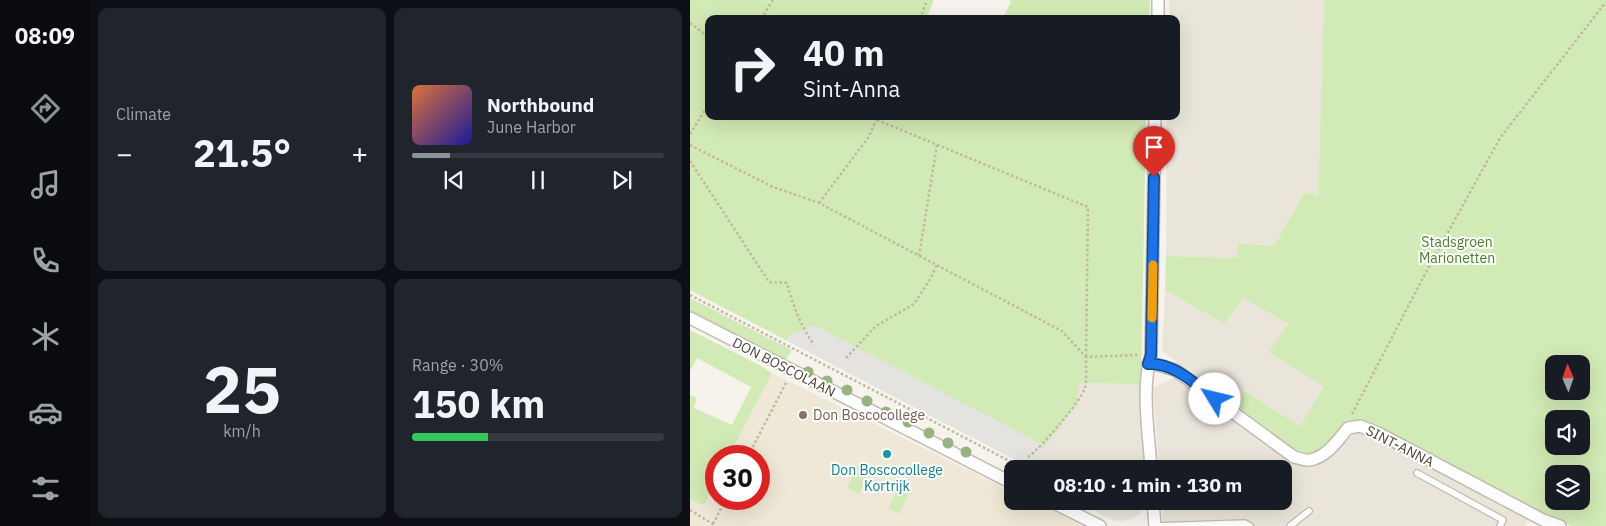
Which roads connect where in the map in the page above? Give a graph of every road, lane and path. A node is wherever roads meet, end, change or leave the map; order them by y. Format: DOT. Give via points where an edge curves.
graph roads {
  1 [pos="773,0"];
  2 [pos="927,0"];
  3 [pos="1158,0"];
  4 [pos="1606,2"];
  5 [pos="764,15"];
  6 [pos="921,15"];
  7 [pos="1158,15"];
  8 [pos="690,23"];
  9 [pos="705,34"];
  10 [pos="705,110"];
  11 [pos="876,120"];
  12 [pos="1156,120"];
  13 [pos="690,134"];
  14 [pos="937,145"];
  15 [pos="690,146"];
  16 [pos="690,161"];
  17 [pos="819,203"];
  18 [pos="919,256"];
  19 [pos="936,265"];
  20 [pos="690,295"];
  21 [pos="690,318"];
  22 [pos="814,345"];
  23 [pos="1086,357"];
  24 [pos="846,358"];
  25 [pos="1150,360"];
  26 [pos="792,371"];
  27 [pos="1348,428"];
  28 [pos="754,445"];
  29 [pos="1028,457"];
  30 [pos="1008,460"];
  31 [pos="1150,460"];
  32 [pos="1417,472"];
  33 [pos="1004,479"];
  34 [pos="690,510"];
  35 [pos="721,510"];
  36 [pos="1068,510"];
  37 [pos="1154,510"];
  38 [pos="1309,510"];
  39 [pos="714,525"];
  40 [pos="1100,526"];
  41 [pos="1155,526"];
  42 [pos="1250,526"];
  43 [pos="1290,526"];
  44 [pos="1500,526"];
  45 [pos="1560,526"];
  1 -- 5 [label="path"];
  2 -- 6 [label="path"];
  3 -- 7 [label="street"];
  4 -- 27 [label="path" via="1500,138 1353,409"];
  8 -- 9 [label="path"];
  10 -- 13 [label="path"];
  11 -- 14 [label="path"];
  11 -- 17 [label="path" via="868,138"];
  12 -- 25 [label="street"];
  14 -- 18 [label="path"];
  14 -- 23 [label="path" via="1088,207"];
  15 -- 17 [label="path" via="773,187"];
  16 -- 22 [label="path" via="770,282 787,283 801,325"];
  17 -- 18 [label="path"];
  18 -- 19 [label="path"];
  19 -- 23 [label="path" via="1062,331"];
  19 -- 24 [label="path" via="914,304 876,326"];
  20 -- 30 [label="path"];
  21 -- 26 [label="street, DON BOSCOLAAN"];
  23 -- 25 [label="path"];
  23 -- 29 [label="path" via="1084,389 1080,396 1039,449"];
  25 -- 27 [label="street, SINT-ANNA" via="1175,370 1294,457 1309,460 1322,456"];
  25 -- 31 [label="street" via="1147,403"];
  26 -- 28 [label="path"];
  26 -- 33 [label="street, DON BOSCOLAAN"];
  27 -- 45 [label="street, SINT-ANNA" via="1360,426 1378,433"];
  32 -- 44 [label="lane" via="1503,520"];
  34 -- 39 [label="path"];
  35 -- 39 [label="path"];
  36 -- 40 [label="street"];
  37 -- 41 [label="street"];
  38 -- 43 [label="lane"];
  41 -- 42 [label="lane" via="1245,523"];
}
